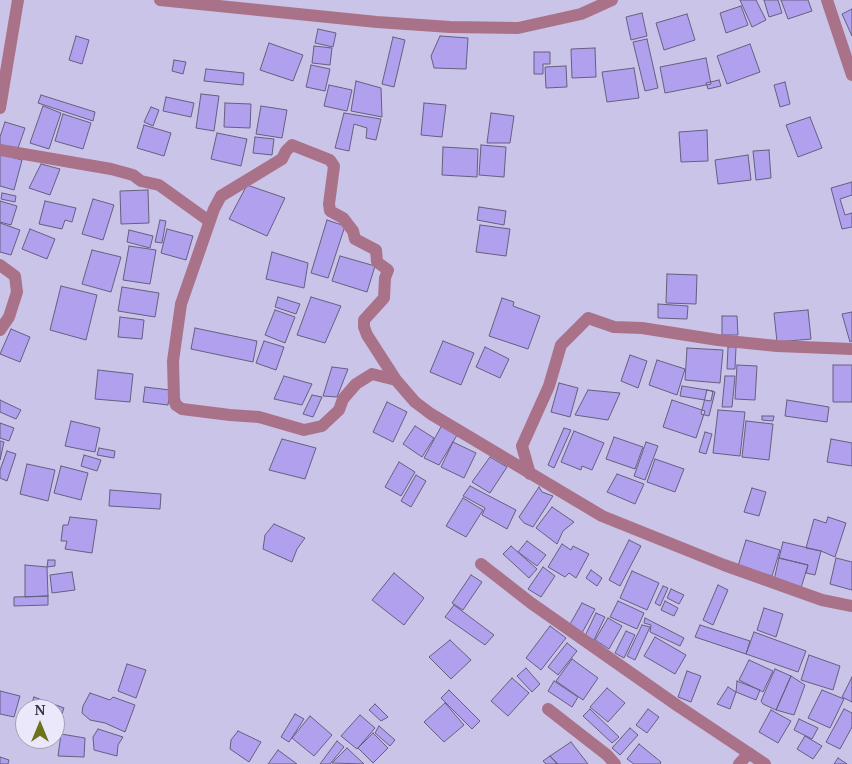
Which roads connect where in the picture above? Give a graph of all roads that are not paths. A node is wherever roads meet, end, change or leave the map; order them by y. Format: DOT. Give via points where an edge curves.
graph roads {
  1 [pos="18,0"];
  2 [pos="160,0"];
  3 [pos="612,0"];
  4 [pos="827,0"];
  5 [pos="852,75"];
  6 [pos="0,108"];
  7 [pos="0,150"];
  8 [pos="210,221"];
  9 [pos="0,265"];
  10 [pos="0,330"];
  11 [pos="852,349"];
  12 [pos="396,380"];
  13 [pos="530,474"];
  14 [pos="481,564"];
  15 [pos="852,606"];
  16 [pos="548,709"];
  17 [pos="748,753"];
  18 [pos="615,764"];
  19 [pos="739,764"];
  20 [pos="765,764"];
  1 -- 6 [label="street"];
  2 -- 3 [label="street" via="377,22 518,28 581,14"];
  4 -- 5 [label="street"];
  7 -- 8 [label="street" via="133,175 141,181 159,185"];
  8 -- 12 [label="street" via="221,196 282,159 292,145 330,160 335,172 330,211 344,218 355,239 376,250 377,262 388,270 384,298 364,320 364,327"];
  8 -- 12 [label="street" via="181,304 173,361 176,405 182,409 259,417 304,430 322,426 339,410 343,399 356,384 372,374"];
  9 -- 10 [label="street" via="15,276 17,292 9,317"];
  11 -- 13 [label="street" via="718,340 614,327 588,318 561,345 549,386 522,446"];
  12 -- 13 [label="street" via="415,402 431,414"];
  13 -- 15 [label="street" via="602,516 724,565 822,600"];
  14 -- 17 [label="street" via="531,603"];
  16 -- 18 [label="street"];
  17 -- 19 [label="street"];
  17 -- 20 [label="street"];
}
